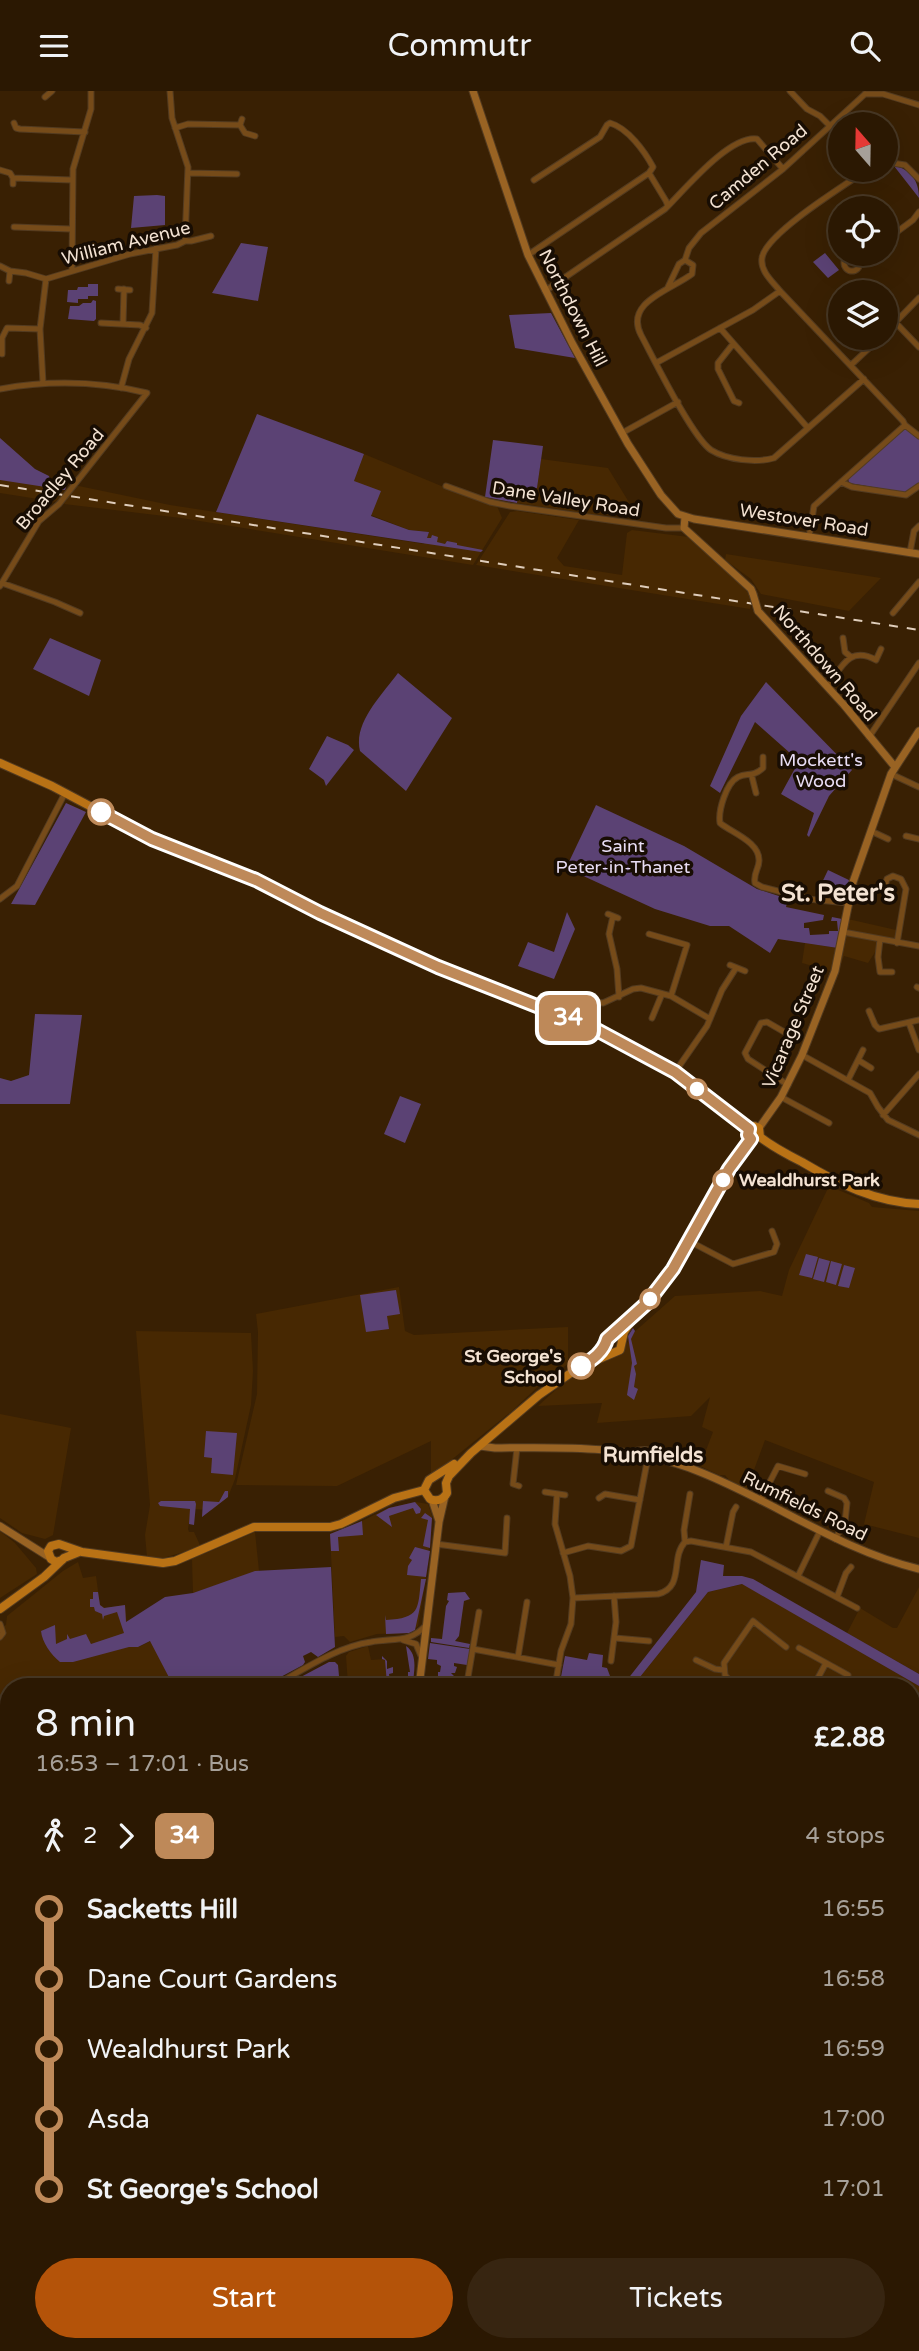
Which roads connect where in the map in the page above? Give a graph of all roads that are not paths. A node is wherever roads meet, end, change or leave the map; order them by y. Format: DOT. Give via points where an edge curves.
graph roads {
  1 [pos="52,91"];
  2 [pos="91,91"];
  3 [pos="170,91"];
  4 [pos="473,91"];
  5 [pos="790,91"];
  6 [pos="864,93"];
  7 [pos="45,97"];
  8 [pos="919,105"];
  9 [pos="843,112"];
  10 [pos="15,123"];
  11 [pos="828,124"];
  12 [pos="828,126"];
  13 [pos="175,128"];
  14 [pos="85,132"];
  15 [pos="255,136"];
  16 [pos="898,163"];
  17 [pos="919,165"];
  18 [pos="783,169"];
  19 [pos="0,170"];
  20 [pos="188,173"];
  21 [pos="649,173"];
  22 [pos="237,175"];
  23 [pos="916,175"];
  24 [pos="72,180"];
  25 [pos="534,180"];
  26 [pos="850,182"];
  27 [pos="668,206"];
  28 [pos="919,212"];
  29 [pos="14,227"];
  30 [pos="71,229"];
  31 [pos="898,231"];
  32 [pos="211,236"];
  33 [pos="185,241"];
  34 [pos="156,249"];
  35 [pos="528,255"];
  36 [pos="685,261"];
  37 [pos="0,267"];
  38 [pos="72,270"];
  39 [pos="10,271"];
  40 [pos="47,279"];
  41 [pos="9,282"];
  42 [pos="124,289"];
  43 [pos="666,289"];
  44 [pos="545,291"];
  45 [pos="780,291"];
  46 [pos="919,297"];
  47 [pos="898,319"];
  48 [pos="101,323"];
  49 [pos="123,324"];
  50 [pos="898,325"];
  51 [pos="40,328"];
  52 [pos="146,328"];
  53 [pos="720,328"];
  54 [pos="733,344"];
  55 [pos="919,347"];
  56 [pos="867,350"];
  57 [pos="1,351"];
  58 [pos="656,363"];
  59 [pos="851,365"];
  60 [pos="864,379"];
  61 [pos="43,383"];
  62 [pos="121,388"];
  63 [pos="0,389"];
  64 [pos="678,402"];
  65 [pos="739,403"];
  66 [pos="905,425"];
  67 [pos="808,428"];
  68 [pos="622,433"];
  69 [pos="919,436"];
  70 [pos="841,482"];
  71 [pos="446,486"];
  72 [pos="919,486"];
  73 [pos="685,517"];
  74 [pos="919,526"];
  75 [pos="684,528"];
  76 [pos="809,537"];
  77 [pos="910,552"];
  78 [pos="919,554"];
  79 [pos="919,582"];
  80 [pos="1,584"];
  81 [pos="893,613"];
  82 [pos="80,614"];
  83 [pos="843,638"];
  84 [pos="881,649"];
  85 [pos="851,657"];
  86 [pos="918,662"];
  87 [pos="827,687"];
  88 [pos="919,731"];
  89 [pos="869,737"];
  90 [pos="763,757"];
  91 [pos="0,763"];
  92 [pos="893,770"];
  93 [pos="752,776"];
  94 [pos="919,787"];
  95 [pos="65,793"];
  96 [pos="756,793"];
  97 [pos="871,831"];
  98 [pos="906,836"];
  99 [pos="888,839"];
  100 [pos="919,839"];
  101 [pos="884,889"];
  102 [pos="0,899"];
  103 [pos="848,903"];
  104 [pos="613,916"];
  105 [pos="843,932"];
  106 [pos="653,933"];
  107 [pos="880,939"];
  108 [pos="897,943"];
  109 [pos="919,946"];
  110 [pos="745,971"];
  111 [pos="892,972"];
  112 [pos="662,994"];
  113 [pos="671,996"];
  114 [pos="619,997"];
  115 [pos="575,999"];
  116 [pos="869,1011"];
  117 [pos="652,1018"];
  118 [pos="710,1019"];
  119 [pos="919,1020"];
  120 [pos="909,1023"];
  121 [pos="782,1033"];
  122 [pos="863,1050"];
  123 [pos="919,1050"];
  124 [pos="802,1055"];
  125 [pos="858,1061"];
  126 [pos="870,1068"];
  127 [pos="675,1072"];
  128 [pos="919,1074"];
  129 [pos="848,1080"];
  130 [pos="788,1085"];
  131 [pos="781,1097"];
  132 [pos="883,1115"];
  133 [pos="825,1123"];
  134 [pos="755,1133"];
  135 [pos="919,1135"];
  136 [pos="919,1204"];
  137 [pos="772,1231"];
  138 [pos="783,1236"];
  139 [pos="776,1239"];
  140 [pos="689,1241"];
  141 [pos="635,1315"];
  142 [pos="612,1336"];
  143 [pos="622,1341"];
  144 [pos="606,1345"];
  145 [pos="612,1352"];
  146 [pos="590,1361"];
  147 [pos="480,1445"];
  148 [pos="517,1448"];
  149 [pos="471,1453"];
  150 [pos="627,1453"];
  151 [pos="648,1457"];
  152 [pos="680,1465"];
  153 [pos="804,1474"];
  154 [pos="432,1478"];
  155 [pos="446,1483"];
  156 [pos="519,1486"];
  157 [pos="424,1490"];
  158 [pos="545,1492"];
  159 [pos="557,1494"];
  160 [pos="565,1495"];
  161 [pos="690,1495"];
  162 [pos="445,1496"];
  163 [pos="599,1498"];
  164 [pos="431,1500"];
  165 [pos="640,1500"];
  166 [pos="389,1501"];
  167 [pos="760,1501"];
  168 [pos="830,1501"];
  169 [pos="736,1507"];
  170 [pos="507,1518"];
  171 [pos="439,1522"];
  172 [pos="0,1526"];
  173 [pos="820,1531"];
  174 [pos="835,1539"];
  175 [pos="27,1542"];
  176 [pos="685,1542"];
  177 [pos="436,1544"];
  178 [pos="51,1546"];
  179 [pos="64,1547"];
  180 [pos="726,1547"];
  181 [pos="82,1552"];
  182 [pos="563,1553"];
  183 [pos="50,1558"];
  184 [pos="63,1559"];
  185 [pos="851,1567"];
  186 [pos="919,1569"];
  187 [pos="798,1576"];
  188 [pos="44,1577"];
  189 [pos="614,1596"];
  190 [pos="837,1597"];
  191 [pos="573,1598"];
  192 [pos="527,1602"];
  193 [pos="858,1608"];
  194 [pos="0,1609"];
  195 [pos="480,1612"];
  196 [pos="0,1624"];
  197 [pos="426,1625"];
  198 [pos="0,1637"];
  199 [pos="615,1638"];
  200 [pos="403,1640"];
  201 [pos="649,1641"];
  202 [pos="786,1647"];
  203 [pos="799,1647"];
  204 [pos="473,1649"];
  205 [pos="518,1657"];
  206 [pos="696,1660"];
  207 [pos="422,1661"];
  208 [pos="611,1661"];
  209 [pos="826,1663"];
  210 [pos="559,1665"];
  211 [pos="723,1670"];
  212 [pos="848,1675"];
  213 [pos="468,1677"];
  214 [pos="289,1678"];
  215 [pos="420,1678"];
  216 [pos="557,1678"];
  217 [pos="727,1678"];
  218 [pos="818,1678"];
  1 -- 7 [label="street"];
  2 -- 14 [label="street"];
  3 -- 13 [label="street"];
  4 -- 35 [label="street, Northdown Hill"];
  5 -- 11 [label="street"];
  6 -- 8 [label="street"];
  6 -- 9 [label="street, Camden Road"];
  10 -- 14 [label="street" via="20,129"];
  12 -- 18 [label="street, Camden Road"];
  13 -- 15 [label="street" via="241,122 245,132"];
  13 -- 20 [label="street"];
  14 -- 24 [label="street"];
  16 -- 23 [label="street"];
  17 -- 23 [label="street"];
  18 -- 27 [label="street" via="757,139 742,139 688,183"];
  18 -- 36 [label="street, Camden Road" via="701,233"];
  19 -- 24 [label="street" via="10,173 13,181"];
  20 -- 22 [label="street"];
  20 -- 33 [label="street"];
  21 -- 25 [label="street" via="653,167 641,149 611,123 600,137"];
  21 -- 27 [label="street"];
  21 -- 35 [label="street"];
  24 -- 30 [label="street"];
  26 -- 45 [label="street" via="770,241 762,263"];
  27 -- 44 [label="street"];
  28 -- 31 [label="street"];
  29 -- 30 [label="street"];
  30 -- 38 [label="street"];
  32 -- 33 [label="street, William Avenue"];
  33 -- 34 [label="street, William Avenue"];
  34 -- 38 [label="street, William Avenue"];
  34 -- 52 [label="street" via="154,306"];
  35 -- 44 [label="street, Northdown Hill"];
  36 -- 43 [label="street"];
  36 -- 43 [label="street" via="693,265 692,274"];
  37 -- 39 [label="street"];
  38 -- 40 [label="street, William Avenue"];
  39 -- 40 [label="street"];
  39 -- 41 [label="street"];
  40 -- 51 [label="street"];
  42 -- 49 [label="street"];
  43 -- 58 [label="street" via="646,302 637,318 638,330"];
  44 -- 68 [label="street, Northdown Hill"];
  45 -- 53 [label="street"];
  45 -- 59 [label="street"];
  46 -- 47 [label="street"];
  48 -- 49 [label="street"];
  49 -- 52 [label="street"];
  50 -- 55 [label="street"];
  51 -- 57 [label="street" via="7,328"];
  51 -- 61 [label="street"];
  52 -- 62 [label="street"];
  53 -- 54 [label="street"];
  53 -- 58 [label="street"];
  54 -- 65 [label="street" via="718,369"];
  54 -- 67 [label="street"];
  56 -- 59 [label="street"];
  58 -- 64 [label="street"];
  59 -- 60 [label="street"];
  60 -- 66 [label="street"];
  60 -- 67 [label="street"];
  61 -- 62 [label="street"];
  61 -- 63 [label="street"];
  62 -- 80 [label="street, Broadley Road" via="146,393 59,504 40,521"];
  64 -- 67 [label="street" via="700,439 723,456 774,459"];
  64 -- 68 [label="street"];
  66 -- 69 [label="street"];
  66 -- 70 [label="street"];
  68 -- 73 [label="street, Northdown Hill" via="671,508"];
  70 -- 72 [label="street" via="906,495"];
  70 -- 76 [label="street" via="814,506"];
  71 -- 75 [label="street, Dane Valley Road" via="510,506"];
  73 -- 75 [label="street"];
  73 -- 76 [label="street, Westover Road"];
  74 -- 77 [label="street"];
  75 -- 87 [label="street, Northdown Road, bridge" via="751,589 758,611"];
  76 -- 77 [label="street, Westover Road"];
  77 -- 78 [label="street, Westover Road"];
  79 -- 81 [label="street"];
  80 -- 82 [label="street"];
  83 -- 85 [label="street" via="845,652"];
  84 -- 85 [label="street" via="876,660 863,653"];
  85 -- 87 [label="street"];
  86 -- 89 [label="street"];
  87 -- 89 [label="street, Northdown Road"];
  88 -- 92 [label="street, Vicarage Street"];
  89 -- 92 [label="street, Northdown Road"];
  90 -- 93 [label="street" via="763,768"];
  91 -- 95 [label="main road"];
  92 -- 94 [label="street"];
  92 -- 97 [label="street, Vicarage Street"];
  93 -- 96 [label="street"];
  93 -- 103 [label="street" via="734,780 719,818 756,851 755,883 808,899"];
  95 -- 102 [label="street" via="17,886"];
  95 -- 127 [label="main road" via="152,839 256,880 438,967 595,1029"];
  97 -- 99 [label="street"];
  97 -- 103 [label="street, Vicarage Street"];
  98 -- 100 [label="street"];
  101 -- 108 [label="street" via="893,876 901,879 906,889"];
  103 -- 105 [label="street, Vicarage Street"];
  104 -- 114 [label="street" via="609,934"];
  105 -- 107 [label="street"];
  105 -- 124 [label="street, Vicarage Street" via="835,971"];
  106 -- 113 [label="street" via="689,944"];
  107 -- 108 [label="street"];
  107 -- 111 [label="street" via="880,972"];
  108 -- 109 [label="street"];
  110 -- 118 [label="street" via="733,967"];
  112 -- 113 [label="street"];
  112 -- 114 [label="street" via="641,988"];
  112 -- 117 [label="street"];
  113 -- 118 [label="street"];
  114 -- 115 [label="street" via="603,1003"];
  116 -- 120 [label="street" via="869,1020 879,1029"];
  118 -- 127 [label="street"];
  119 -- 120 [label="street"];
  120 -- 123 [label="street"];
  121 -- 130 [label="street" via="761,1023 745,1053"];
  122 -- 125 [label="street"];
  124 -- 129 [label="street"];
  124 -- 130 [label="street, Vicarage Street"];
  125 -- 126 [label="street"];
  125 -- 129 [label="street"];
  127 -- 134 [label="main road"];
  128 -- 132 [label="street"];
  129 -- 132 [label="street" via="870,1093"];
  130 -- 131 [label="street, Vicarage Street"];
  131 -- 133 [label="street"];
  131 -- 134 [label="street, Vicarage Street"];
  132 -- 135 [label="street"];
  134 -- 136 [label="main road" via="858,1192"];
  134 -- 140 [label="main road"];
  137 -- 139 [label="street"];
  138 -- 139 [label="street"];
  139 -- 140 [label="street" via="777,1248 771,1254 733,1264"];
  140 -- 141 [label="main road" via="666,1279"];
  141 -- 142 [label="main road"];
  141 -- 143 [label="main road"];
  142 -- 143 [label="main road"];
  142 -- 144 [label="main road"];
  143 -- 145 [label="main road" via="620,1350"];
  144 -- 145 [label="main road"];
  144 -- 146 [label="main road"];
  145 -- 146 [label="main road"];
  146 -- 147 [label="main road" via="538,1395"];
  147 -- 148 [label="street, Rumfields Road"];
  147 -- 149 [label="main road"];
  148 -- 150 [label="street, Rumfields Road"];
  148 -- 156 [label="street" via="513,1484"];
  149 -- 154 [label="main road"];
  149 -- 155 [label="main road"];
  150 -- 151 [label="street, Rumfields Road"];
  150 -- 152 [label="street, Rumfields Road" via="653,1450"];
  151 -- 152 [label="street, Rumfields Road"];
  151 -- 165 [label="street"];
  152 -- 167 [label="street, Rumfields Road"];
  153 -- 167 [label="street" via="779,1464"];
  154 -- 155 [label="main road"];
  154 -- 157 [label="main road"];
  155 -- 162 [label="main road"];
  157 -- 164 [label="main road"];
  157 -- 166 [label="main road"];
  158 -- 159 [label="street"];
  159 -- 160 [label="street"];
  159 -- 182 [label="street" via="555,1524"];
  161 -- 176 [label="street"];
  162 -- 164 [label="main road"];
  162 -- 171 [label="street"];
  163 -- 165 [label="street" via="605,1494"];
  164 -- 166 [label="main road"];
  164 -- 171 [label="street"];
  165 -- 182 [label="street" via="629,1548 588,1546"];
  166 -- 181 [label="main road" via="330,1527 246,1529 163,1563"];
  167 -- 173 [label="street, Rumfields Road"];
  168 -- 174 [label="street" via="830,1492 847,1503 845,1522"];
  169 -- 180 [label="street"];
  170 -- 177 [label="street" via="505,1553"];
  171 -- 177 [label="street"];
  172 -- 175 [label="street"];
  173 -- 174 [label="street, Rumfields Road"];
  173 -- 187 [label="street"];
  174 -- 186 [label="street, Rumfields Road" via="885,1561"];
  175 -- 178 [label="street"];
  175 -- 183 [label="street"];
  176 -- 180 [label="street"];
  176 -- 189 [label="street" via="669,1589 658,1594"];
  177 -- 197 [label="street"];
  178 -- 179 [label="main road"];
  178 -- 183 [label="main road"];
  179 -- 181 [label="main road"];
  179 -- 184 [label="main road"];
  180 -- 187 [label="street" via="751,1552"];
  181 -- 184 [label="main road"];
  182 -- 191 [label="street"];
  183 -- 184 [label="main road"];
  183 -- 188 [label="main road"];
  184 -- 188 [label="main road"];
  185 -- 190 [label="street"];
  187 -- 190 [label="street"];
  188 -- 194 [label="main road"];
  189 -- 191 [label="street"];
  189 -- 199 [label="street"];
  190 -- 193 [label="street"];
  191 -- 210 [label="street"];
  192 -- 205 [label="street"];
  195 -- 204 [label="street"];
  196 -- 198 [label="street"];
  197 -- 200 [label="street"];
  197 -- 207 [label="street"];
  199 -- 201 [label="street"];
  199 -- 208 [label="street"];
  200 -- 207 [label="street" via="416,1644"];
  200 -- 214 [label="street" via="374,1641 343,1650"];
  202 -- 211 [label="street" via="753,1621 726,1658"];
  203 -- 209 [label="street"];
  204 -- 205 [label="street"];
  204 -- 213 [label="street"];
  205 -- 210 [label="street"];
  206 -- 211 [label="street"];
  207 -- 215 [label="street"];
  209 -- 212 [label="street"];
  209 -- 218 [label="street"];
  210 -- 216 [label="street"];
  211 -- 217 [label="street"];
}
